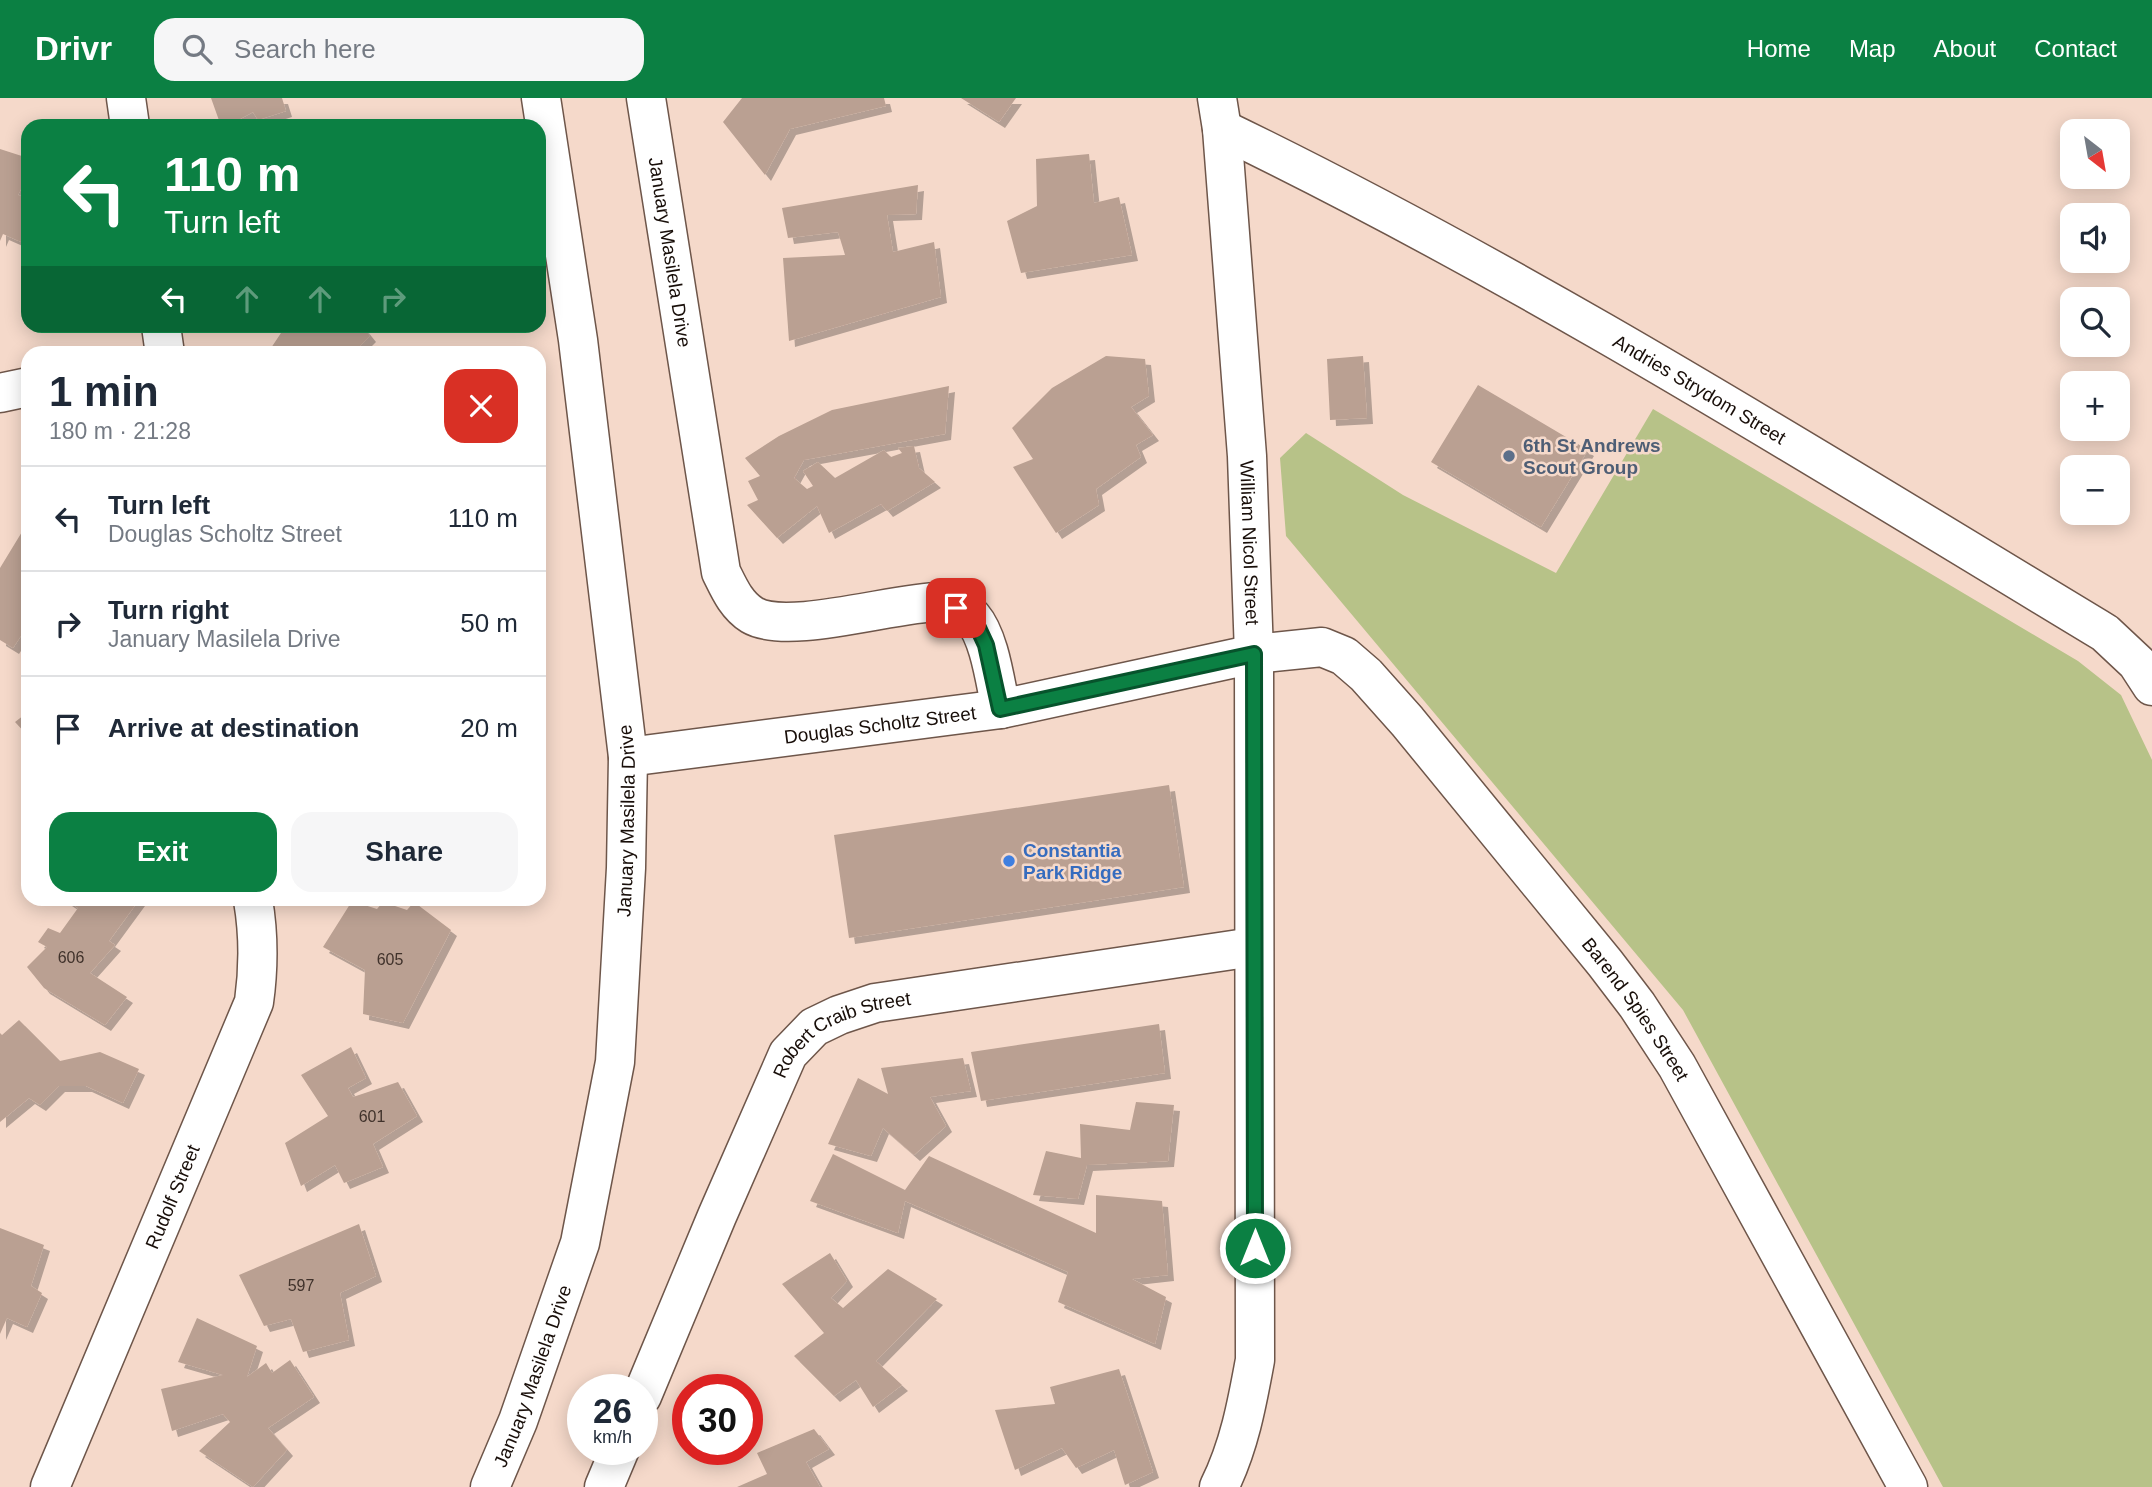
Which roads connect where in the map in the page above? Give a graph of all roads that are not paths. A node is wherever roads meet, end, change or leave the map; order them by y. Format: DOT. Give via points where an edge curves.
graph roads {
  1 [pos="126,98"];
  2 [pos="541,98"];
  3 [pos="646,98"];
  4 [pos="1219,114"];
  5 [pos="129,119"];
  6 [pos="544,119"];
  7 [pos="546,131"];
  8 [pos="21,388"];
  9 [pos="0,393"];
  10 [pos="1254,654"];
  11 [pos="2152,686"];
  12 [pos="1000,709"];
  13 [pos="628,757"];
  14 [pos="254,906"];
  15 [pos="1253,947"];
  16 [pos="651,1374"];
  17 [pos="613,1465"];
  18 [pos="50,1487"];
  19 [pos="490,1487"];
  20 [pos="604,1487"];
  21 [pos="1219,1487"];
  22 [pos="1908,1487"];
  1 -- 5 [label="street"];
  2 -- 6 [label="street, January Masilela Drive"];
  3 -- 12 [label="street, January Masilela Drive" via="721,572 734,599 753,615 772,621 941,601 972,615 986,645"];
  4 -- 10 [label="street, William Nicol Street" via="1247,456"];
  4 -- 11 [label="street, Andries Strydom Street" via="1595,327 2105,633 2137,663"];
  7 -- 13 [label="street, January Masilela Drive" via="578,340"];
  8 -- 9 [label="street"];
  10 -- 12 [label="street, Douglas Scholtz Street"];
  10 -- 15 [label="street, William Nicol Street"];
  10 -- 22 [label="street, Barend Spies Street" via="1322,647 1344,656 1366,675 1605,963 1677,1066"];
  12 -- 13 [label="street, Douglas Scholtz Street"];
  13 -- 19 [label="street, January Masilela Drive" via="615,1062 580,1243"];
  14 -- 18 [label="street, Rudolf Street" via="259,965 254,1002"];
  15 -- 16 [label="street, Robert Craib Street" via="875,1003 814,1027 788,1055"];
  15 -- 21 [label="street, William Nicol Street" via="1255,1360 1245,1414"];
  17 -- 20 [label="street"];
}
